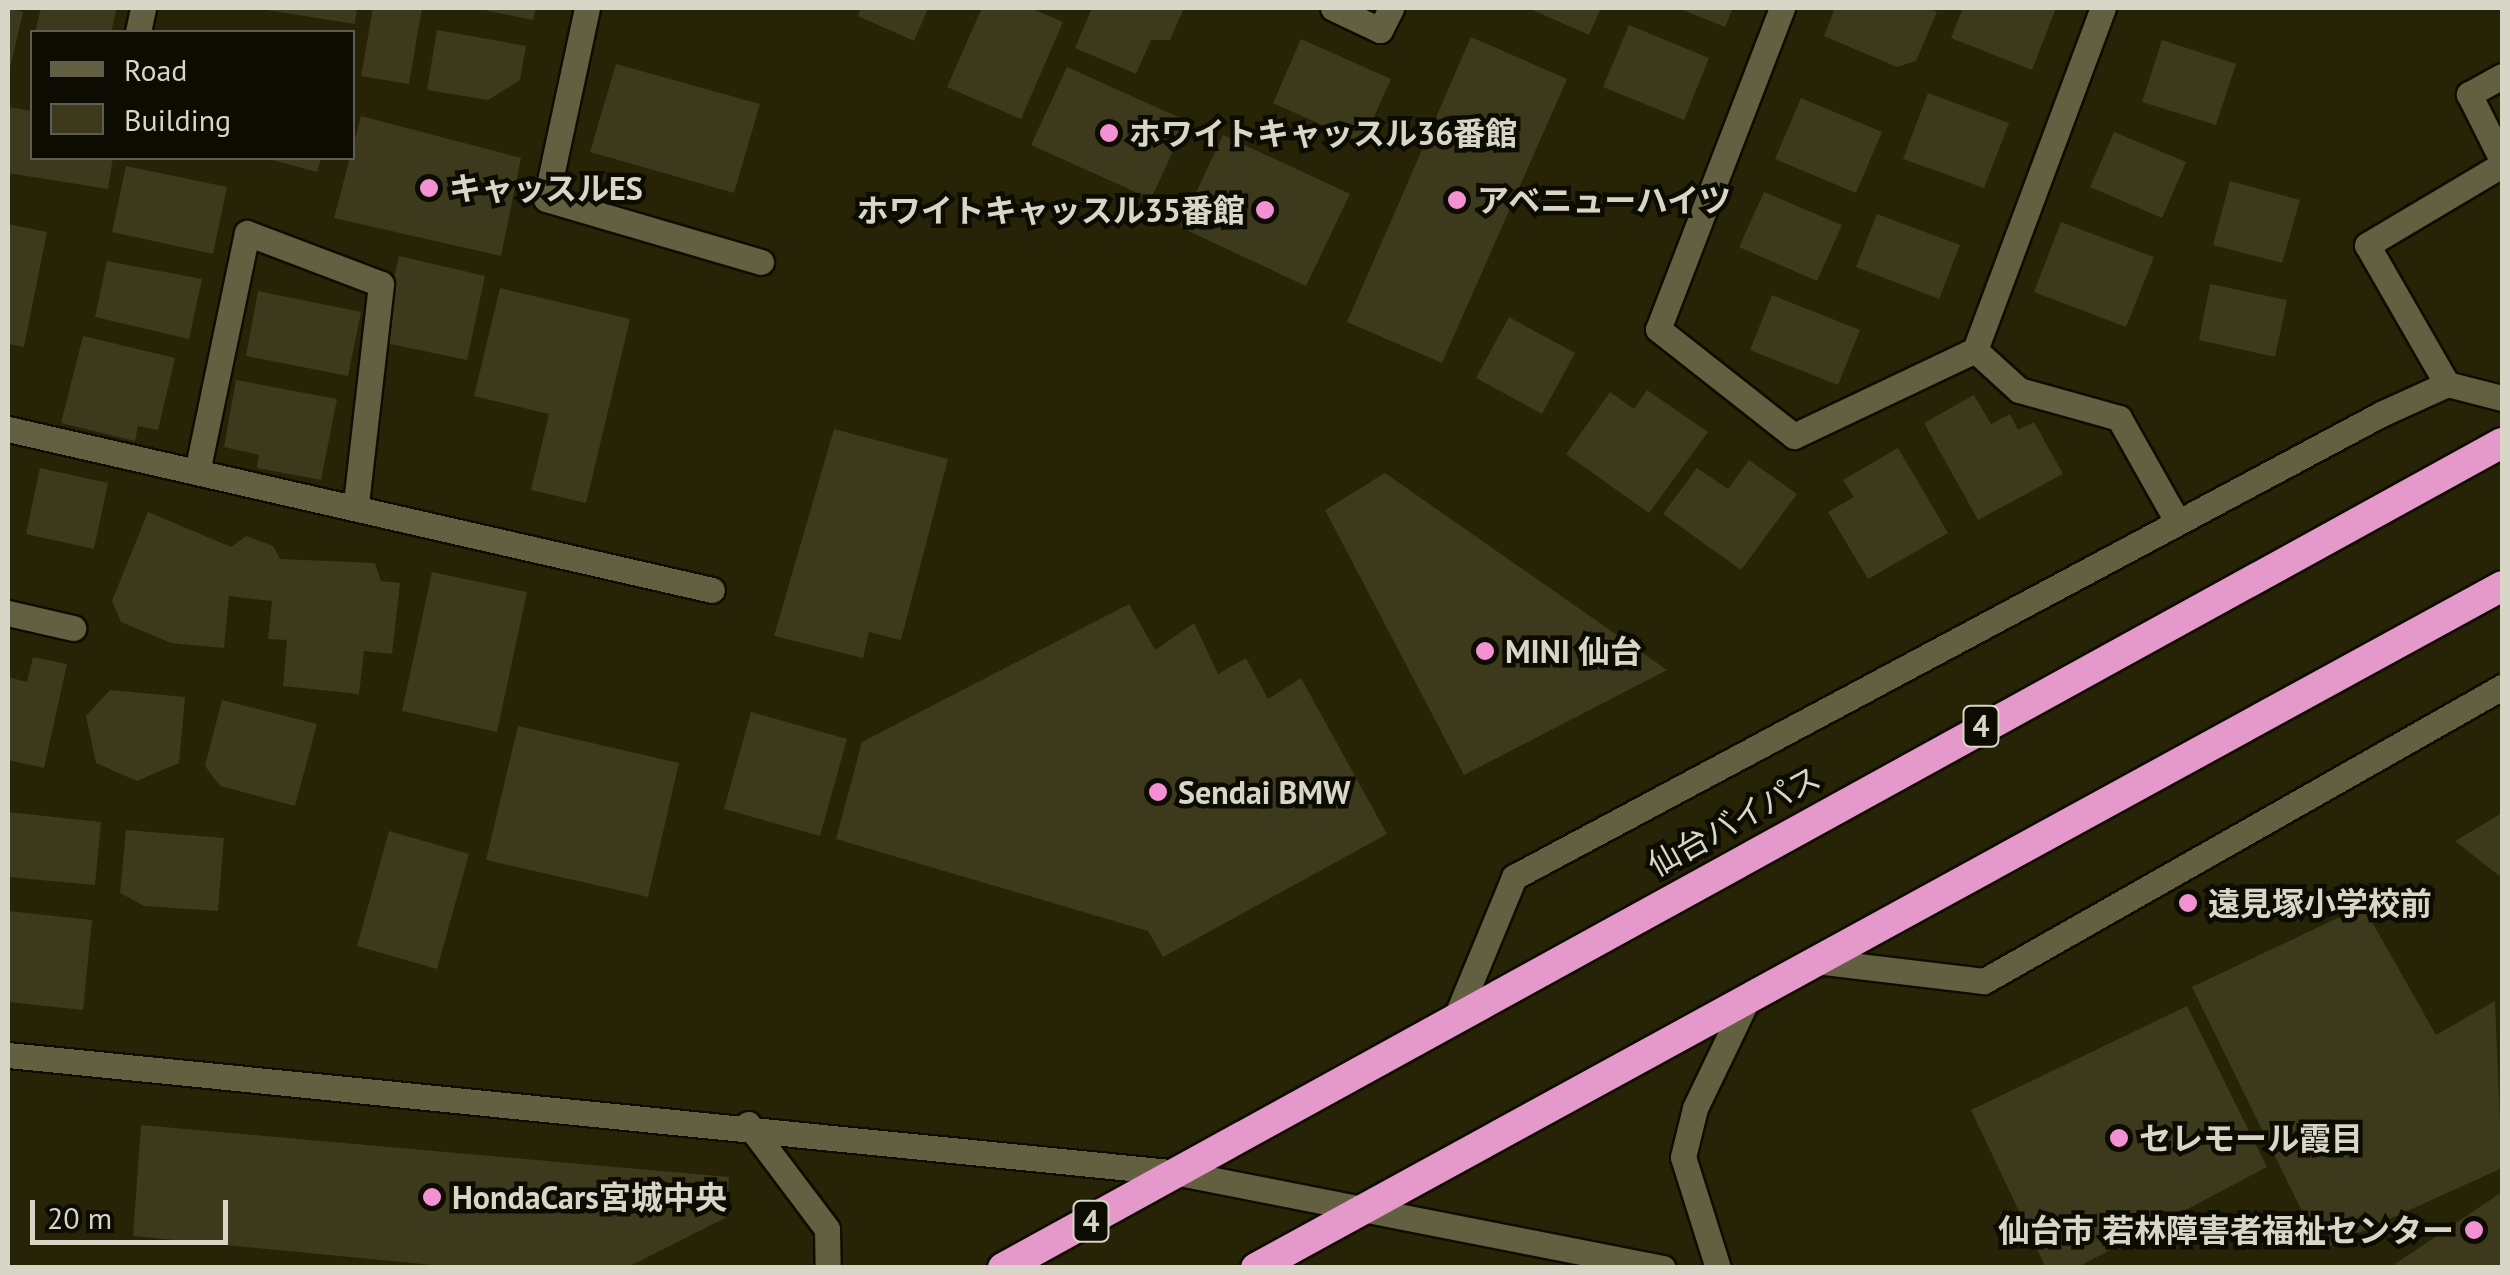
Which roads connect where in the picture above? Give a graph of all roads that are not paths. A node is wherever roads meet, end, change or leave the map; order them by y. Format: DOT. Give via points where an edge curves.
graph roads {
  1 [pos="587,8"];
  2 [pos="1334,8"];
  3 [pos="1390,8"];
  4 [pos="1782,8"];
  5 [pos="2103,8"];
  6 [pos="2502,76"];
  7 [pos="2502,163"];
  8 [pos="761,262"];
  9 [pos="1975,350"];
  10 [pos="2446,384"];
  11 [pos="2502,398"];
  12 [pos="8,429"];
  13 [pos="2502,443"];
  14 [pos="198,472"];
  15 [pos="356,506"];
  16 [pos="2176,519"];
  17 [pos="2502,586"];
  18 [pos="712,590"];
  19 [pos="8,612"];
  20 [pos="73,628"];
  21 [pos="2502,687"];
  22 [pos="1816,961"];
  23 [pos="1747,1000"];
  24 [pos="1459,1010"];
  25 [pos="8,1055"];
  26 [pos="748,1124"];
  27 [pos="1179,1173"];
  28 [pos="1362,1211"];
  29 [pos="828,1268"];
  30 [pos="1003,1268"];
  31 [pos="1256,1268"];
  32 [pos="1664,1268"];
  33 [pos="1718,1268"];
  1 -- 8 [label="street" via="546,199"];
  2 -- 3 [label="street" via="1380,30"];
  4 -- 9 [label="street" via="1658,329 1794,436"];
  5 -- 9 [label="street"];
  6 -- 7 [label="street" via="2468,94"];
  7 -- 10 [label="street" via="2367,245"];
  9 -- 16 [label="street" via="2019,390 2120,418"];
  10 -- 11 [label="street"];
  10 -- 16 [label="street"];
  12 -- 14 [label="street"];
  13 -- 24 [label="highway, 仙台バイパス / 4"];
  14 -- 15 [label="street"];
  14 -- 15 [label="street" via="247,234 381,284"];
  15 -- 18 [label="street"];
  16 -- 24 [label="street" via="1514,877"];
  17 -- 22 [label="highway"];
  19 -- 20 [label="street"];
  21 -- 22 [label="street" via="1984,981"];
  22 -- 23 [label="highway"];
  23 -- 28 [label="highway"];
  23 -- 33 [label="street" via="1695,1108 1683,1157"];
  24 -- 27 [label="highway, 仙台バイパス / 4"];
  25 -- 26 [label="street"];
  26 -- 27 [label="street"];
  26 -- 29 [label="street" via="827,1229"];
  27 -- 28 [label="street"];
  27 -- 30 [label="highway, 仙台バイパス / 4"];
  28 -- 31 [label="highway"];
  28 -- 32 [label="street"];
}
